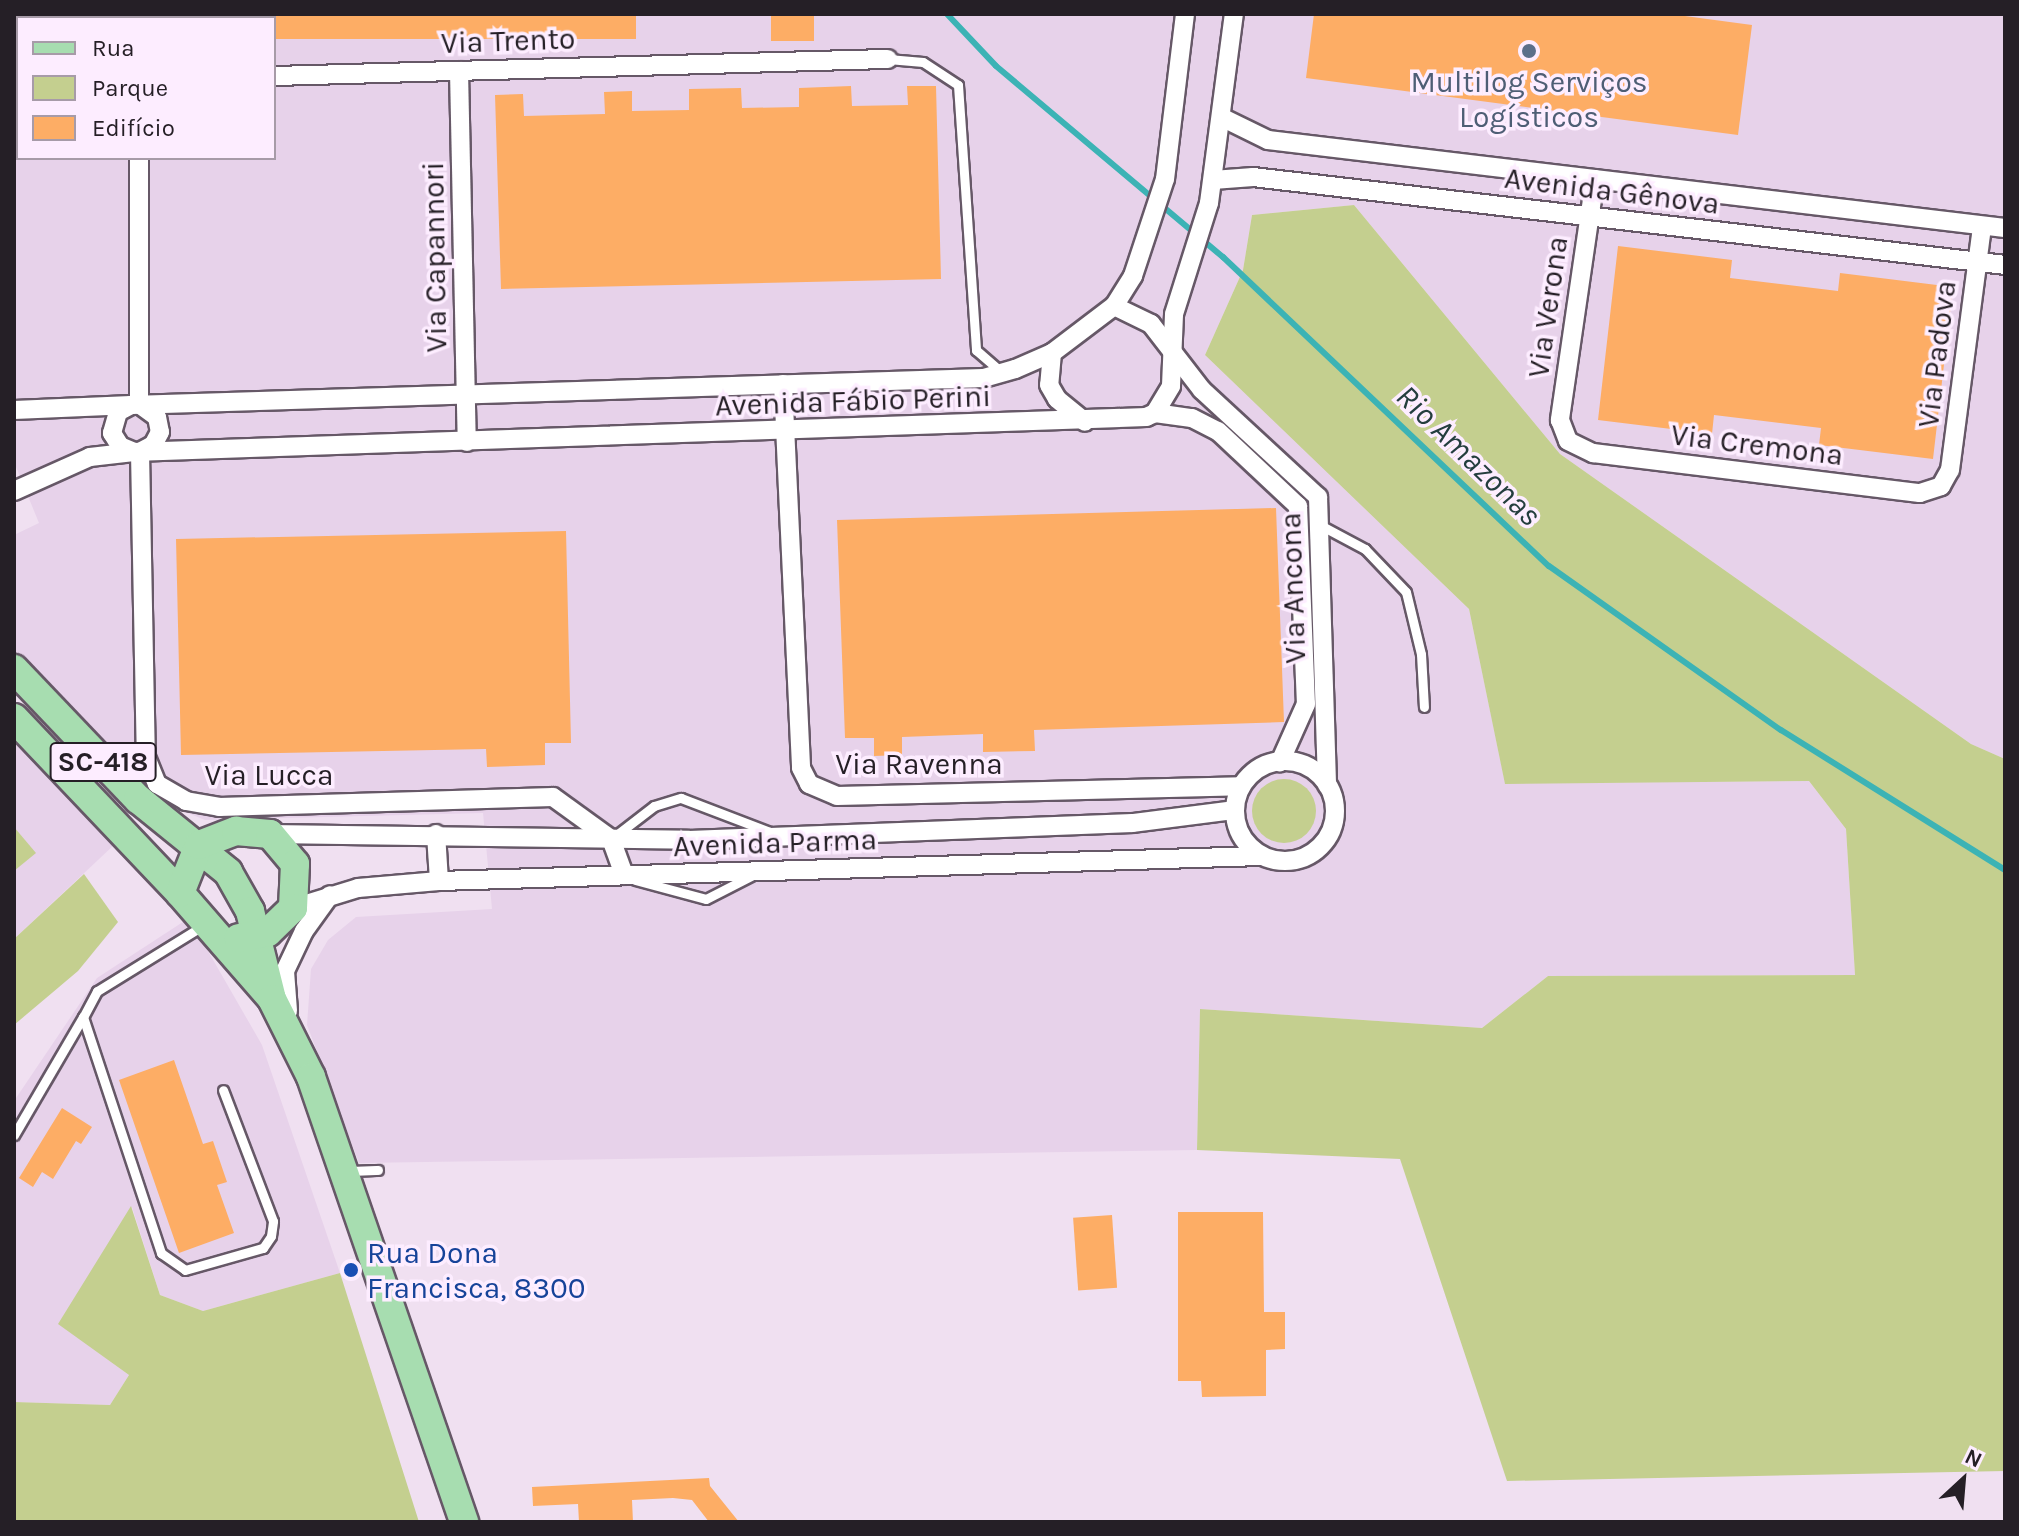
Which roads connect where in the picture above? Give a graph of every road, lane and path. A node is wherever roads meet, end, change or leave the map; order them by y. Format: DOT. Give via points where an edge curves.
graph roads {
  1 [pos="1185,14"];
  2 [pos="1234,14"];
  3 [pos="888,59"];
  4 [pos="459,71"];
  5 [pos="276,76"];
  6 [pos="1221,117"];
  7 [pos="139,160"];
  8 [pos="1595,179"];
  9 [pos="1213,180"];
  10 [pos="1589,216"];
  11 [pos="1982,226"];
  12 [pos="2005,228"];
  13 [pos="1977,262"];
  14 [pos="2005,265"];
  15 [pos="1114,306"];
  16 [pos="1052,353"];
  17 [pos="1173,354"];
  18 [pos="1002,373"];
  19 [pos="783,384"];
  20 [pos="466,394"];
  21 [pos="135,404"];
  22 [pos="14,410"];
  23 [pos="1155,413"];
  24 [pos="1085,422"];
  25 [pos="785,432"];
  26 [pos="1568,441"];
  27 [pos="467,442"];
  28 [pos="137,452"];
  29 [pos="1941,486"];
  30 [pos="14,491"];
  31 [pos="1320,525"];
  32 [pos="14,669"];
  33 [pos="1424,707"];
  34 [pos="14,718"];
  35 [pos="1280,762"];
  36 [pos="1327,785"];
  37 [pos="1241,786"];
  38 [pos="1234,810"];
  39 [pos="270,834"];
  40 [pos="436,834"];
  41 [pos="780,837"];
  42 [pos="611,839"];
  43 [pos="199,845"];
  44 [pos="1262,856"];
  45 [pos="759,871"];
  46 [pos="624,875"];
  47 [pos="439,881"];
  48 [pos="180,893"];
  49 [pos="330,895"];
  50 [pos="293,908"];
  51 [pos="213,930"];
  52 [pos="257,935"];
  53 [pos="272,999"];
  54 [pos="83,1017"];
  55 [pos="293,1037"];
  56 [pos="223,1090"];
  57 [pos="14,1135"];
  58 [pos="378,1170"];
  59 [pos="344,1171"];
  60 [pos="464,1522"];
  1 -- 15 [label="street, Avenida Fábio Perini" via="1157,213 1138,266"];
  2 -- 6 [label="street"];
  3 -- 4 [label="street, Via Trento"];
  3 -- 18 [label="lane" via="923,62 958,85 976,350"];
  4 -- 5 [label="street, Via Trento"];
  4 -- 20 [label="street, Via Capannori"];
  6 -- 8 [label="street, Avenida Gênova" via="1268,140"];
  6 -- 9 [label="street"];
  7 -- 21 [label="street"];
  8 -- 10 [label="street, Via Verona"];
  8 -- 11 [label="street, Avenida Gênova"];
  9 -- 10 [label="street, Avenida Gênova" via="1253,177"];
  9 -- 17 [label="street" via="1174,314"];
  10 -- 13 [label="street, Avenida Gênova"];
  10 -- 26 [label="street, Via Verona" via="1560,420"];
  11 -- 12 [label="street, Avenida Gênova"];
  11 -- 13 [label="street, Via Padova"];
  13 -- 14 [label="street, Avenida Gênova"];
  13 -- 29 [label="street, Via Padova" via="1950,470"];
  15 -- 16 [label="street, Avenida Fábio Perini"];
  15 -- 17 [label="street" via="1151,324"];
  16 -- 18 [label="street, Avenida Fábio Perini"];
  16 -- 24 [label="street" via="1049,385 1057,399"];
  17 -- 23 [label="street" via="1171,386"];
  17 -- 31 [label="street, Via Ancona" via="1202,390 1314,492"];
  18 -- 19 [label="street, Avenida Fábio Perini"];
  19 -- 20 [label="street, Avenida Fábio Perini"];
  19 -- 25 [label="street, Via Ravenna"];
  20 -- 21 [label="street, Avenida Fábio Perini"];
  20 -- 27 [label="street, Via Capannori"];
  21 -- 22 [label="street, Avenida Fábio Perini"];
  21 -- 28 [label="street" via="157,417 160,432 153,445"];
  21 -- 28 [label="street" via="118,412 112,433 120,446"];
  23 -- 24 [label="street, Avenida Fábio Perini" via="1136,420"];
  23 -- 35 [label="street, Via Ancona" via="1192,418 1218,431 1298,506 1306,704"];
  24 -- 25 [label="street, Avenida Fábio Perini"];
  25 -- 27 [label="street, Avenida Fábio Perini"];
  25 -- 37 [label="street, Via Ravenna" via="801,768 809,784 837,796"];
  26 -- 29 [label="street, Via Cremona" via="1609,455 1920,493"];
  27 -- 28 [label="street, Avenida Fábio Perini"];
  28 -- 30 [label="street, Avenida Fábio Perini" via="90,457"];
  28 -- 42 [label="street, Via Lucca" via="146,757 157,784 186,801 219,807 553,797"];
  31 -- 33 [label="lane" via="1365,549 1406,592 1421,654"];
  31 -- 36 [label="street, Via Ancona"];
  32 -- 43 [label="main road, SC-418" via="138,799"];
  34 -- 48 [label="main road, SC-418"];
  35 -- 36 [label="street" via="1307,767"];
  35 -- 37 [label="street" via="1258,770"];
  36 -- 44 [label="street" via="1335,812 1317,850 1290,861"];
  37 -- 38 [label="street"];
  38 -- 41 [label="street, Avenida Parma" via="1133,823"];
  38 -- 44 [label="street" via="1241,837"];
  39 -- 40 [label="street, Avenida Parma"];
  39 -- 43 [label="main road" via="236,831"];
  39 -- 50 [label="main road" via="295,864"];
  40 -- 42 [label="street, Avenida Parma"];
  40 -- 47 [label="street"];
  41 -- 42 [label="street, Avenida Parma"];
  41 -- 42 [label="lane" via="681,798 654,806"];
  42 -- 46 [label="street"];
  43 -- 48 [label="main road"];
  43 -- 52 [label="main road, SC-418" via="239,889"];
  44 -- 45 [label="street, Avenida Parma"];
  45 -- 46 [label="street, Avenida Parma"];
  45 -- 46 [label="lane" via="706,899 673,894"];
  46 -- 47 [label="street, Avenida Parma"];
  47 -- 49 [label="street, Avenida Parma"];
  48 -- 51 [label="main road, SC-418"];
  49 -- 50 [label="street, Avenida Parma"];
  49 -- 55 [label="street" via="304,931 285,971"];
  50 -- 52 [label="main road" via="282,922"];
  51 -- 52 [label="main road"];
  51 -- 53 [label="main road, SC-418"];
  51 -- 54 [label="lane" via="97,991"];
  52 -- 53 [label="main road, SC-418"];
  53 -- 55 [label="main road"];
  54 -- 56 [label="lane" via="161,1253 185,1270 263,1248 271,1236 273,1221"];
  54 -- 57 [label="lane"];
  55 -- 59 [label="main road"];
  58 -- 59 [label="lane"];
  59 -- 60 [label="main road"];
}
